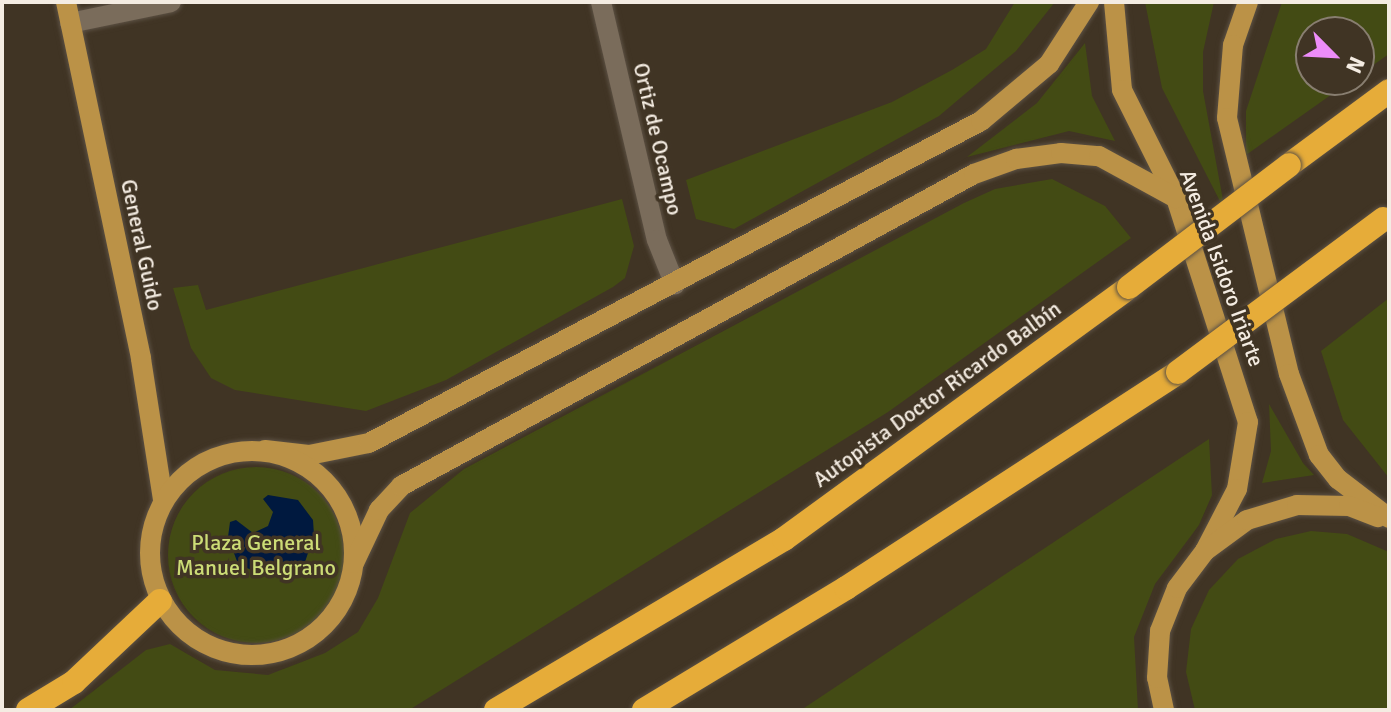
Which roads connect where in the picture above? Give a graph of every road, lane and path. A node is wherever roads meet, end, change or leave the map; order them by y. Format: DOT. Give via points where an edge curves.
graph roads {
  1 [pos="66,2"];
  2 [pos="171,2"];
  3 [pos="601,2"];
  4 [pos="1089,2"];
  5 [pos="1114,2"];
  6 [pos="1248,2"];
  7 [pos="70,23"];
  8 [pos="1389,91"];
  9 [pos="1176,198"];
  10 [pos="1386,217"];
  11 [pos="675,285"];
  12 [pos="265,450"];
  13 [pos="163,499"];
  14 [pos="1389,520"];
  15 [pos="1205,551"];
  16 [pos="354,563"];
  17 [pos="160,601"];
  18 [pos="28,710"];
  19 [pos="496,710"];
  20 [pos="644,710"];
  21 [pos="1164,710"];
  1 -- 7 [label="main road, General Guido"];
  2 -- 7 [label="street"];
  3 -- 11 [label="street, Ortiz de Ocampo" via="657,240"];
  4 -- 11 [label="main road" via="1049,64 1004,106"];
  5 -- 9 [label="main road, Avenida Isidoro Iriarte" via="1122,90"];
  6 -- 14 [label="main road, Avenida Isidoro Iriarte" via="1233,45 1227,118 1289,374 1319,455 1338,479"];
  7 -- 13 [label="main road, General Guido" via="141,359"];
  8 -- 19 [label="highway, Autopista Doctor Ricardo Balbín, bridge" via="784,539"];
  9 -- 15 [label="main road, Avenida Isidoro Iriarte" via="1248,422 1237,489"];
  9 -- 16 [label="main road" via="1099,156 1061,153 1016,159 974,174 401,486 379,510"];
  10 -- 20 [label="highway, bridge" via="1178,372 846,588"];
  11 -- 12 [label="main road" via="369,443 309,455"];
  12 -- 13 [label="main road" via="235,451 207,460"];
  12 -- 16 [label="main road" via="322,477 341,502 352,531"];
  13 -- 17 [label="main road" via="151,532 150,555"];
  14 -- 15 [label="main road" via="1349,506 1297,505 1247,520"];
  15 -- 21 [label="main road" via="1177,588 1160,631 1157,678"];
  16 -- 17 [label="main road" via="346,595 328,623 302,644 271,655 238,656 206,647 179,627"];
  17 -- 18 [label="highway" via="96,663"];
}
